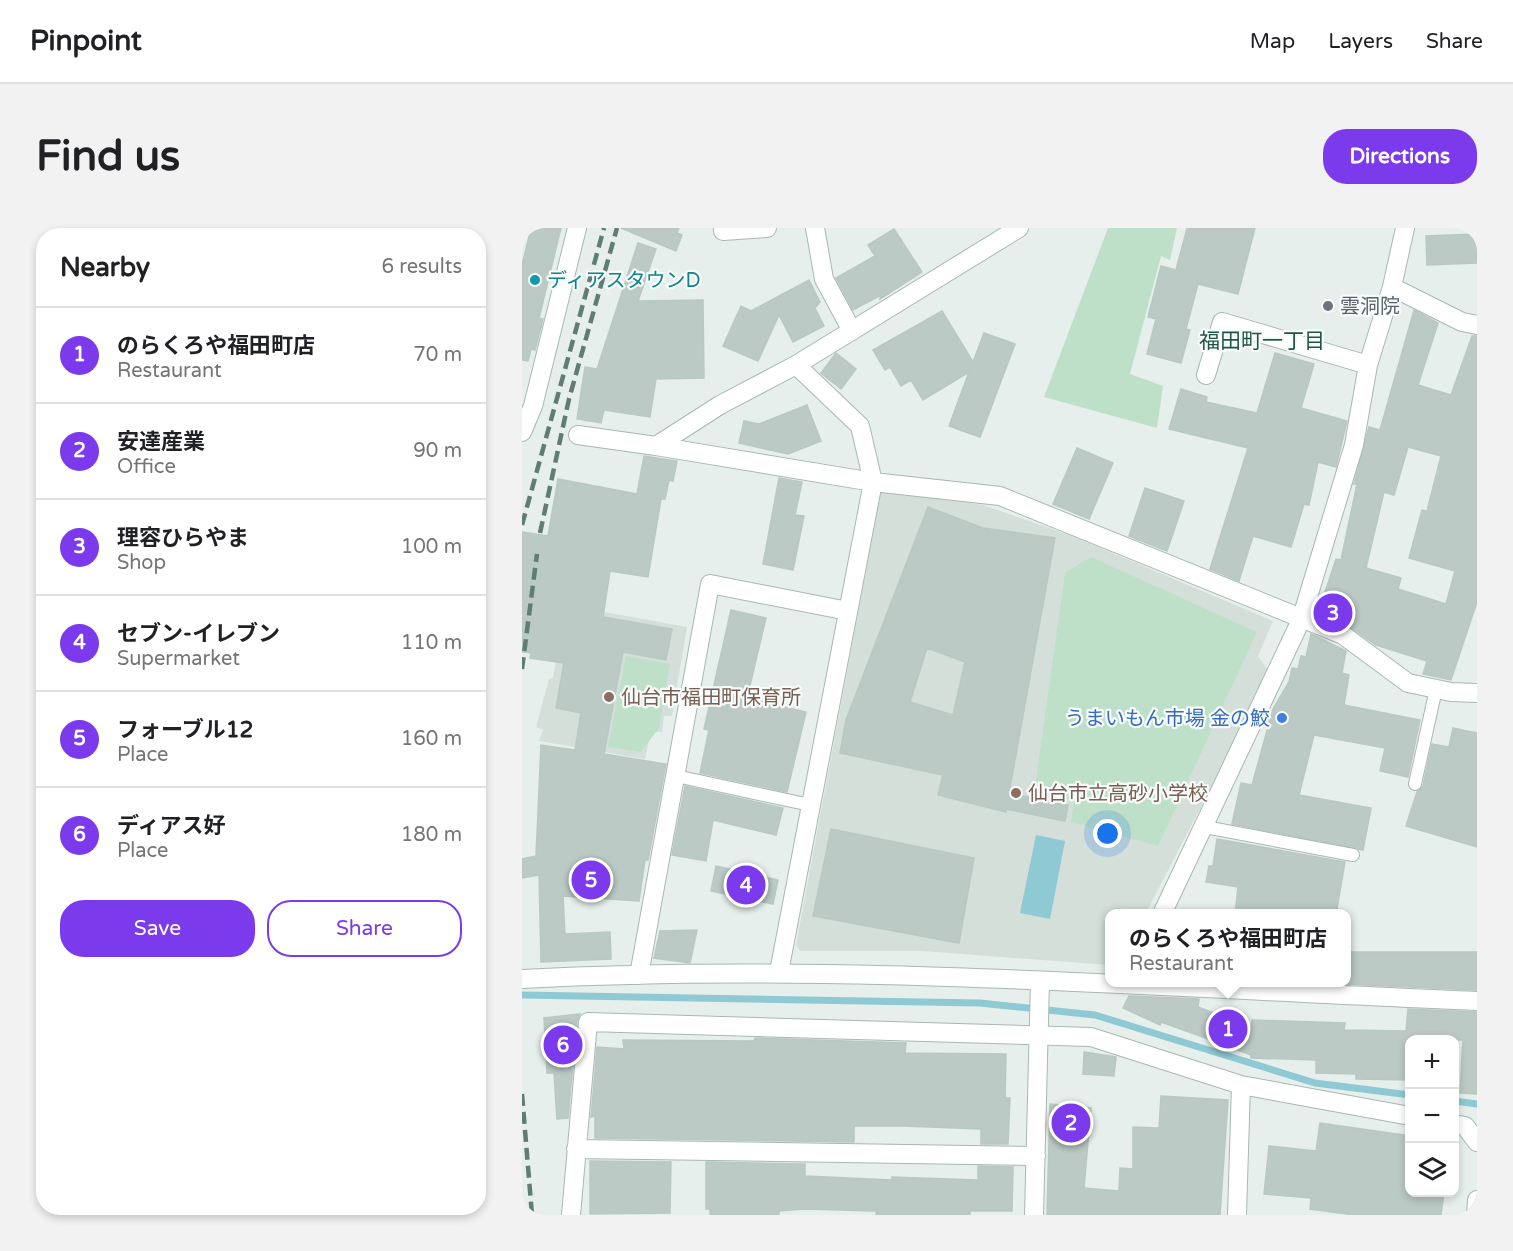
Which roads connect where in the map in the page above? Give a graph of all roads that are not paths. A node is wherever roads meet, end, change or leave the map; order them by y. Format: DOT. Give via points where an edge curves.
graph roads {
  1 [pos="577,228"];
  2 [pos="723,228"];
  3 [pos="767,228"];
  4 [pos="815,228"];
  5 [pos="1019,228"];
  6 [pos="1405,228"];
  7 [pos="1392,287"];
  8 [pos="1477,326"];
  9 [pos="852,331"];
  10 [pos="796,365"];
  11 [pos="1368,365"];
  12 [pos="1206,375"];
  13 [pos="522,432"];
  14 [pos="579,435"];
  15 [pos="656,446"];
  16 [pos="873,483"];
  17 [pos="848,611"];
  18 [pos="1301,620"];
  19 [pos="1436,689"];
  20 [pos="1477,693"];
  21 [pos="676,776"];
  22 [pos="1415,784"];
  23 [pos="810,805"];
  24 [pos="1204,827"];
  25 [pos="1353,855"];
  26 [pos="1164,909"];
  27 [pos="779,972"];
  28 [pos="639,975"];
  29 [pos="522,979"];
  30 [pos="1105,985"];
  31 [pos="1189,987"];
  32 [pos="1040,988"];
  33 [pos="1477,1001"];
  34 [pos="1038,1030"];
  35 [pos="1241,1085"];
  36 [pos="1405,1115"];
  37 [pos="1459,1125"];
  38 [pos="1477,1142"];
  39 [pos="576,1149"];
  40 [pos="1036,1156"];
  41 [pos="1477,1200"];
  42 [pos="571,1215"];
  43 [pos="1034,1215"];
  44 [pos="1237,1215"];
  45 [pos="1476,1215"];
  1 -- 13 [label="street" via="533,406"];
  2 -- 3 [label="street"];
  4 -- 9 [label="street" via="824,279"];
  5 -- 9 [label="street"];
  6 -- 7 [label="street"];
  7 -- 8 [label="street"];
  7 -- 11 [label="street"];
  9 -- 10 [label="street"];
  10 -- 15 [label="street" via="720,405"];
  10 -- 16 [label="street" via="860,426"];
  11 -- 12 [label="street" via="1222,322"];
  11 -- 18 [label="street" via="1354,445"];
  14 -- 15 [label="street"];
  15 -- 16 [label="street"];
  16 -- 17 [label="street"];
  16 -- 18 [label="street" via="1000,496"];
  17 -- 21 [label="street" via="710,584"];
  17 -- 23 [label="street"];
  18 -- 19 [label="street" via="1343,635 1408,683"];
  18 -- 24 [label="street"];
  19 -- 20 [label="street"];
  19 -- 22 [label="lane"];
  21 -- 23 [label="lane"];
  21 -- 28 [label="street"];
  23 -- 27 [label="street"];
  24 -- 25 [label="lane"];
  24 -- 26 [label="street"];
  27 -- 28 [label="street"];
  27 -- 32 [label="street" via="890,974"];
  28 -- 29 [label="street"];
  30 -- 32 [label="street"];
  31 -- 33 [label="street"];
  32 -- 34 [label="street"];
  34 -- 35 [label="street" via="1091,1037"];
  34 -- 39 [label="street" via="588,1022"];
  34 -- 40 [label="street"];
  35 -- 36 [label="street"];
  35 -- 44 [label="street"];
  37 -- 38 [label="street" via="1465,1126"];
  39 -- 40 [label="street"];
  39 -- 42 [label="street"];
  40 -- 43 [label="street"];
  41 -- 45 [label="street"];
}
